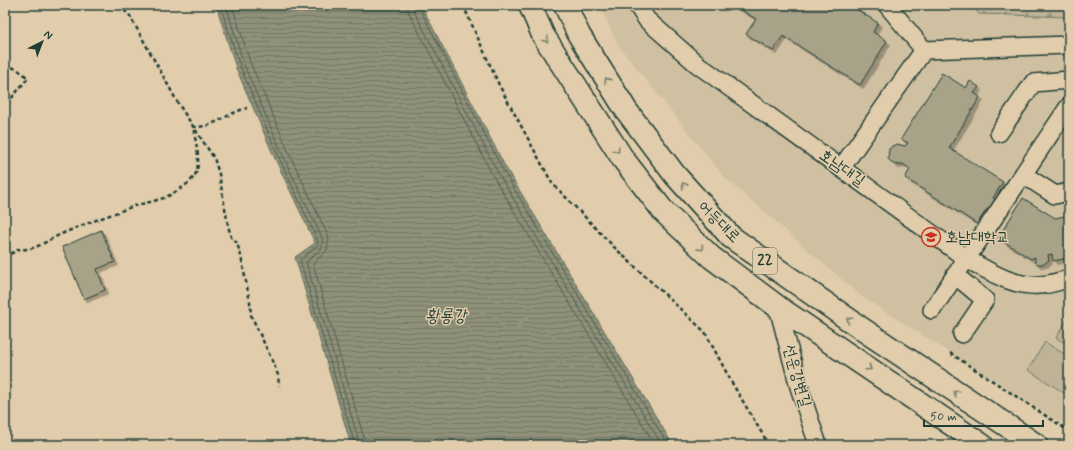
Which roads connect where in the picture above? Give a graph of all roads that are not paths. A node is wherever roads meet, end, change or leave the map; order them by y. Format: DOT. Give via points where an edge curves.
graph roads {
  1 [pos="530,5"];
  2 [pos="565,5"];
  3 [pos="637,5"];
  4 [pos="887,5"];
  5 [pos="1069,45"];
  6 [pos="924,50"];
  7 [pos="1069,80"];
  8 [pos="1069,106"];
  9 [pos="999,133"];
  10 [pos="842,167"];
  11 [pos="1024,175"];
  12 [pos="1069,192"];
  13 [pos="967,258"];
  14 [pos="955,275"];
  15 [pos="1069,279"];
  16 [pos="778,307"];
  17 [pos="932,310"];
  18 [pos="962,334"];
  19 [pos="818,445"];
  20 [pos="982,445"];
  21 [pos="1036,445"];
  1 -- 16 [label="main road, 어등대로 / 22, one-way" via="543,35 623,159 664,212 711,257"];
  21 -- 2 [label="main road, 어등대로 / 22, one-way" via="865,331 731,237 675,174 626,110 579,35"];
  3 -- 10 [label="lane, 호남대길" via="647,20 697,64"];
  4 -- 6 [label="lane"];
  5 -- 6 [label="lane"];
  6 -- 10 [label="lane"];
  7 -- 9 [label="lane" via="1033,83"];
  8 -- 11 [label="lane"];
  10 -- 13 [label="lane, 호남대길"];
  11 -- 12 [label="lane" via="1055,195"];
  11 -- 13 [label="lane"];
  13 -- 14 [label="lane"];
  13 -- 15 [label="lane, 호남대길" via="1001,278 1017,283 1038,286"];
  14 -- 17 [label="lane"];
  14 -- 18 [label="lane" via="985,300"];
  16 -- 19 [label="lane, 선운강변길" via="799,387"];
  16 -- 20 [label="main road, 어등대로 / 22, one-way"];
}
